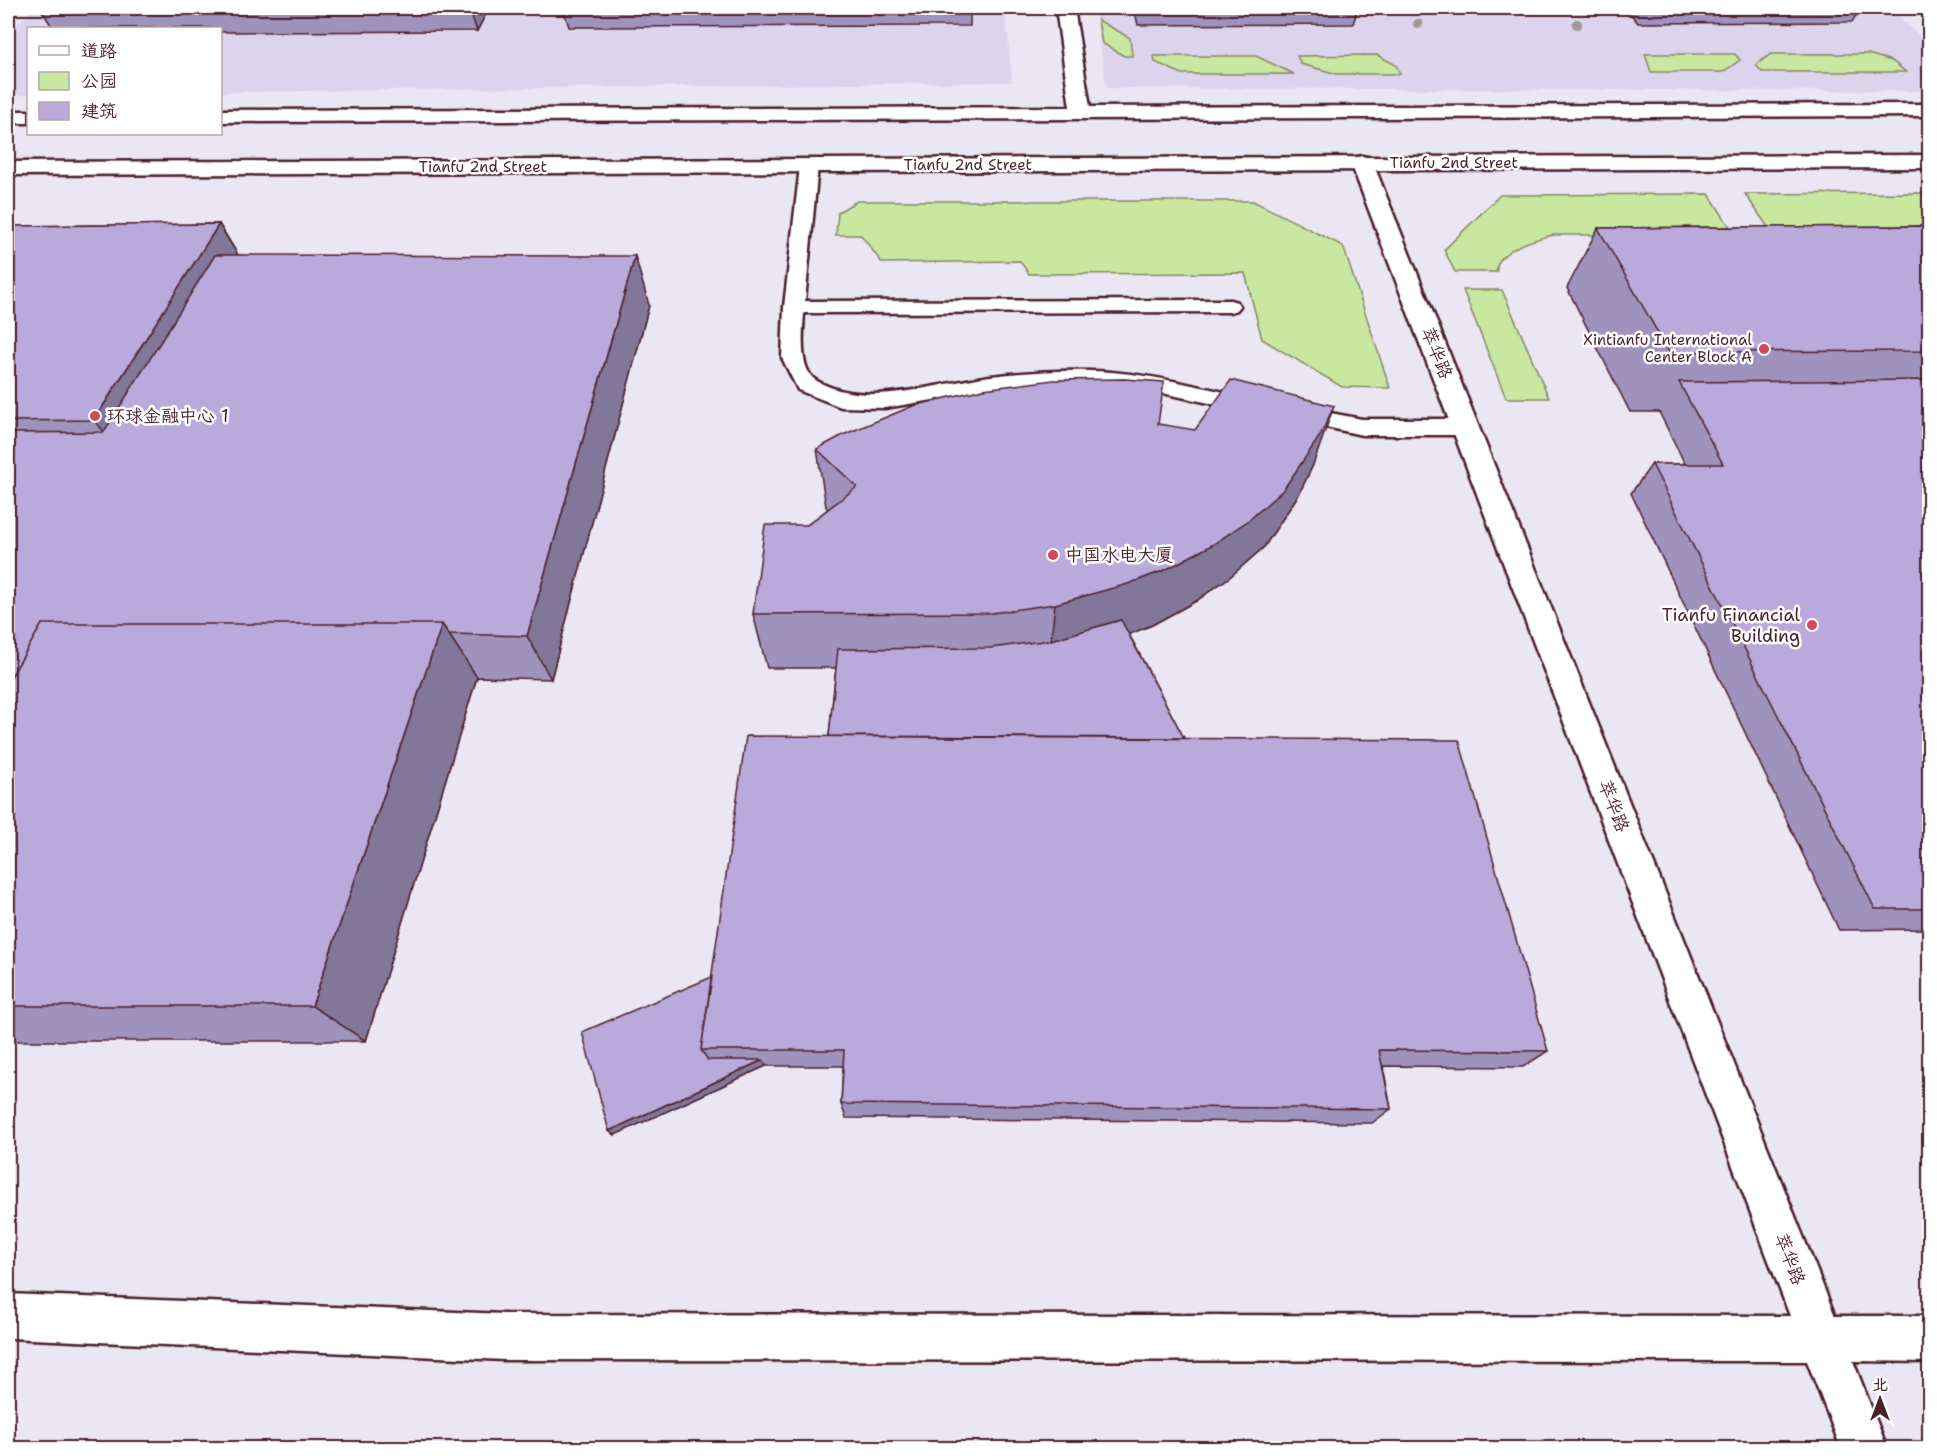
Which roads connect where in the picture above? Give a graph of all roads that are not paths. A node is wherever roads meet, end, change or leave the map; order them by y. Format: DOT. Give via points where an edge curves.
graph roads {
  1 [pos="1065,8"];
  2 [pos="1929,110"];
  3 [pos="1081,113"];
  4 [pos="222,116"];
  5 [pos="8,117"];
  6 [pos="27,117"];
  7 [pos="1929,161"];
  8 [pos="1362,163"];
  9 [pos="809,166"];
  10 [pos="8,171"];
  11 [pos="1230,306"];
  12 [pos="794,307"];
  13 [pos="1467,427"];
  14 [pos="8,1316"];
  15 [pos="1929,1339"];
  16 [pos="1822,1340"];
  17 [pos="1864,1449"];
  1 -- 3 [label="main road"];
  2 -- 3 [label="main road"];
  3 -- 4 [label="main road"];
  5 -- 6 [label="main road"];
  7 -- 8 [label="main road, Tianfu 2nd Street"];
  8 -- 9 [label="main road, Tianfu 2nd Street"];
  8 -- 13 [label="main road, 萃华路"];
  9 -- 10 [label="main road, Tianfu 2nd Street"];
  9 -- 12 [label="lane"];
  11 -- 12 [label="lane"];
  12 -- 13 [label="lane" via="792,358 806,386 840,400 885,401 999,382 1091,378 1162,386 1362,427"];
  13 -- 16 [label="main road, 萃华路"];
  14 -- 16 [label="main road" via="505,1337"];
  15 -- 16 [label="main road"];
  16 -- 17 [label="main road, 萃华路"];
}
